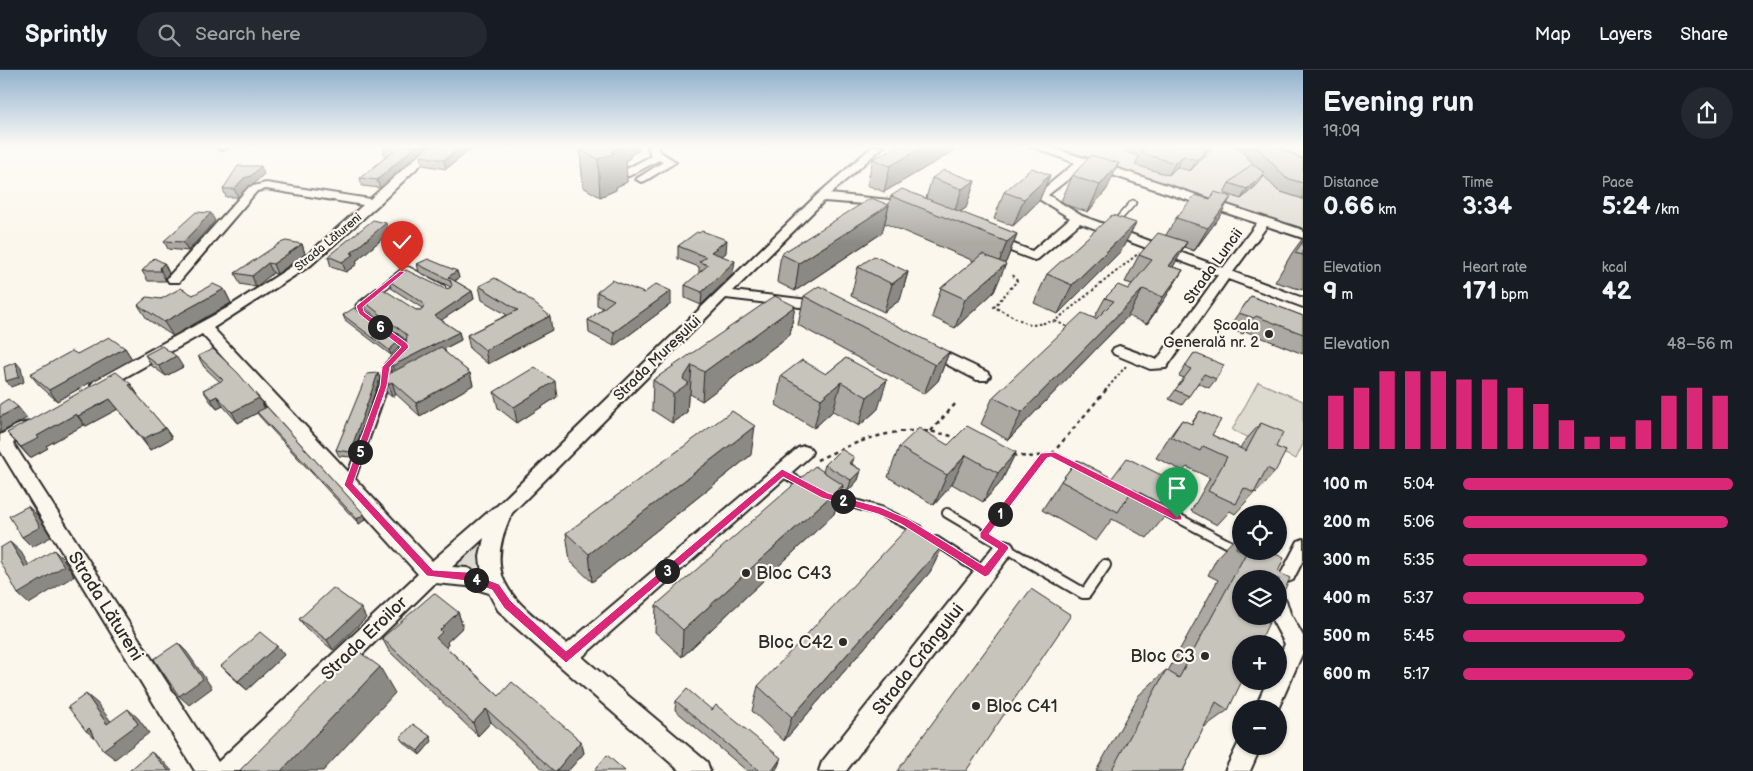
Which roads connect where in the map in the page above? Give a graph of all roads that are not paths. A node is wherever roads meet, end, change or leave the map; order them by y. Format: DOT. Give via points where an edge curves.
graph roads {
  1 [pos="400,179"];
  2 [pos="844,179"];
  3 [pos="1062,179"];
  4 [pos="1137,179"];
  5 [pos="821,198"];
  6 [pos="374,203"];
  7 [pos="1134,203"];
  8 [pos="919,210"];
  9 [pos="1078,218"];
  10 [pos="1265,221"];
  11 [pos="1108,230"];
  12 [pos="1303,234"];
  13 [pos="981,235"];
  14 [pos="1225,274"];
  15 [pos="174,279"];
  16 [pos="381,288"];
  17 [pos="449,292"];
  18 [pos="389,293"];
  19 [pos="722,294"];
  20 [pos="1303,303"];
  21 [pos="837,309"];
  22 [pos="204,327"];
  23 [pos="919,344"];
  24 [pos="1119,350"];
  25 [pos="982,376"];
  26 [pos="391,382"];
  27 [pos="383,386"];
  28 [pos="88,392"];
  29 [pos="37,421"];
  30 [pos="2,442"];
  31 [pos="810,456"];
  32 [pos="782,472"];
  33 [pos="348,485"];
  34 [pos="1156,507"];
  35 [pos="505,508"];
  36 [pos="947,514"];
  37 [pos="1232,545"];
  38 [pos="1303,545"];
  39 [pos="1004,548"];
  40 [pos="1105,565"];
  41 [pos="1287,570"];
  42 [pos="985,572"];
  43 [pos="431,574"];
  44 [pos="495,587"];
  45 [pos="1286,625"];
  46 [pos="1300,646"];
  47 [pos="566,658"];
  48 [pos="1271,700"];
  49 [pos="1245,755"];
  50 [pos="210,771"];
  51 [pos="226,771"];
  52 [pos="698,771"];
  53 [pos="831,771"];
  54 [pos="1237,771"];
  1 -- 6 [label="street, Strada Lătureni"];
  2 -- 5 [label="street, Strada Mureșului"];
  3 -- 9 [label="street" via="1042,195"];
  4 -- 10 [label="street"];
  5 -- 8 [label="street" via="900,204"];
  5 -- 19 [label="street, Strada Mureșului"];
  6 -- 15 [label="street, Strada Lătureni" via="256,187 232,210 217,232"];
  6 -- 22 [label="street, Strada Lătureni" via="308,262"];
  7 -- 11 [label="lane"];
  9 -- 11 [label="street"];
  9 -- 13 [label="street" via="1034,256"];
  10 -- 12 [label="street"];
  10 -- 14 [label="street, Strada Luncii"];
  11 -- 14 [label="street"];
  14 -- 20 [label="street"];
  14 -- 24 [label="street, Strada Luncii" via="1161,365 1150,364"];
  16 -- 17 [label="lane" via="408,270"];
  16 -- 18 [label="lane"];
  16 -- 27 [label="lane" via="359,306 361,312 405,345 404,350 388,362"];
  19 -- 21 [label="street"];
  19 -- 35 [label="street, Strada Mureșului"];
  22 -- 28 [label="street, Strada Lătureni"];
  22 -- 33 [label="street"];
  23 -- 25 [label="street"];
  26 -- 27 [label="lane"];
  27 -- 33 [label="lane"];
  29 -- 30 [label="street, Strada Lătureni"];
  30 -- 50 [label="street, Strada Lătureni"];
  31 -- 32 [label="street"];
  32 -- 42 [label="lane" via="815,491 880,510 905,521"];
  32 -- 47 [label="street"];
  33 -- 43 [label="street"];
  34 -- 37 [label="lane"];
  35 -- 43 [label="street, Strada Eroilor"];
  35 -- 44 [label="street, Strada Mureșului" via="492,534 490,547"];
  36 -- 39 [label="lane"];
  38 -- 41 [label="street"];
  39 -- 40 [label="lane" via="1083,593"];
  39 -- 42 [label="street, Strada Crângului"];
  42 -- 53 [label="street, Strada Crângului"];
  43 -- 44 [label="street" via="467,577"];
  43 -- 51 [label="street, Strada Eroilor"];
  44 -- 47 [label="street, Strada Mureșului" via="508,605"];
  45 -- 46 [label="street"];
  46 -- 48 [label="street"];
  47 -- 52 [label="street, Strada Mureșului"];
  49 -- 54 [label="street"];
}
